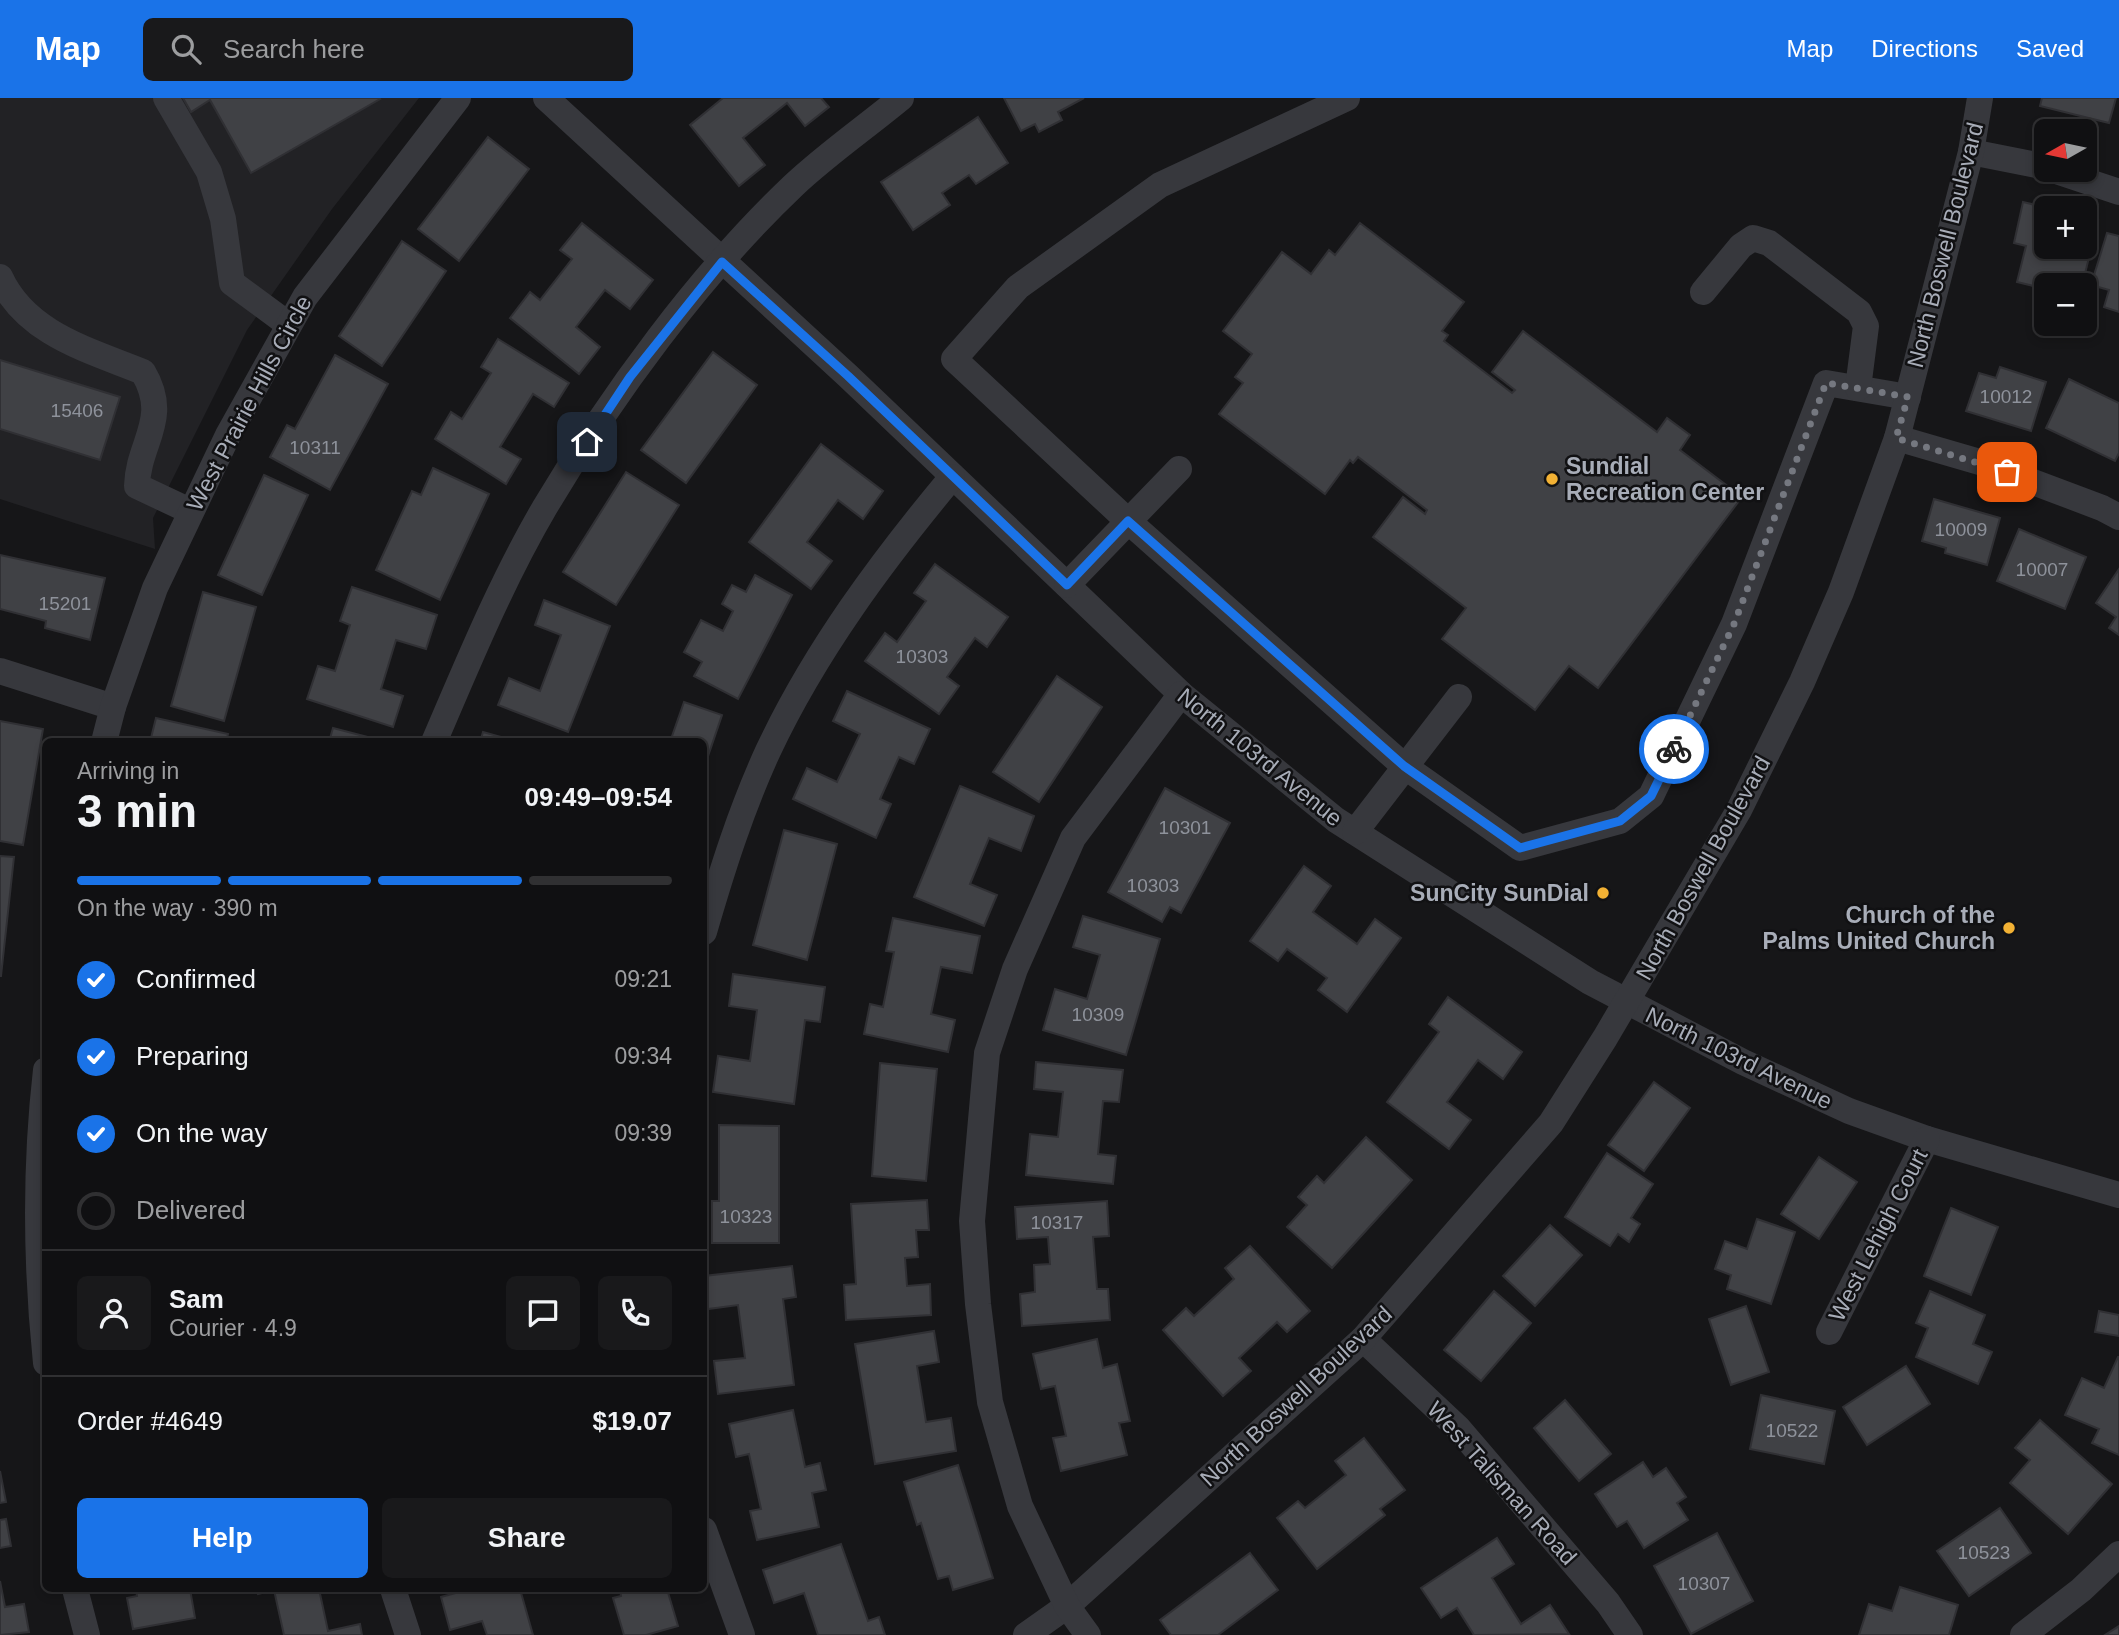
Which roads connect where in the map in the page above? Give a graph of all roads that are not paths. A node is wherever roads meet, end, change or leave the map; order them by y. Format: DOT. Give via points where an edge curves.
graph roads {
  1 [pos="166,98"];
  2 [pos="458,98"];
  3 [pos="546,98"];
  4 [pos="901,98"];
  5 [pos="1348,98"];
  6 [pos="1980,98"];
  7 [pos="1971,152"];
  8 [pos="2034,165"];
  9 [pos="2089,182"];
  10 [pos="2119,192"];
  11 [pos="722,262"];
  12 [pos="0,277"];
  13 [pos="1703,292"];
  14 [pos="289,325"];
  15 [pos="1858,388"];
  16 [pos="1908,397"];
  17 [pos="1896,438"];
  18 [pos="1179,469"];
  19 [pos="952,477"];
  20 [pos="190,511"];
  21 [pos="2119,517"];
  22 [pos="1128,521"];
  23 [pos="1067,585"];
  24 [pos="0,671"];
  25 [pos="1181,694"];
  26 [pos="1459,696"];
  27 [pos="113,707"];
  28 [pos="105,738"];
  29 [pos="436,738"];
  30 [pos="1404,766"];
  31 [pos="1355,832"];
  32 [pos="707,922"];
  33 [pos="1627,1002"];
  34 [pos="1927,1139"];
  35 [pos="42,1156"];
  36 [pos="2119,1195"];
  37 [pos="42,1326"];
  38 [pos="1829,1332"];
  39 [pos="1363,1339"];
  40 [pos="707,1538"];
  41 [pos="2119,1554"];
  42 [pos="76,1592"];
  43 [pos="394,1592"];
  44 [pos="1067,1606"];
  45 [pos="87,1635"];
  46 [pos="408,1635"];
  47 [pos="742,1635"];
  48 [pos="1026,1635"];
  49 [pos="1088,1635"];
  50 [pos="1630,1635"];
  51 [pos="2022,1635"];
  1 -- 14 [label="street" via="209,173 223,219 232,283"];
  2 -- 14 [label="street, West Prairie Hills Circle" via="305,297"];
  3 -- 11 [label="street, North 103rd Avenue"];
  4 -- 11 [label="street" via="795,185"];
  5 -- 22 [label="street" via="1160,185 1017,287 954,359"];
  6 -- 7 [label="street, North Boswell Boulevard"];
  7 -- 8 [label="street"];
  7 -- 16 [label="street, North Boswell Boulevard"];
  9 -- 10 [label="street"];
  11 -- 19 [label="street, North 103rd Avenue"];
  11 -- 29 [label="street" via="630,377 545,508 479,635"];
  12 -- 20 [label="street" via="9,296 47,331 143,372 154,399 155,425 137,486"];
  13 -- 15 [label="street" via="1741,246 1753,238 1769,243 1859,312 1866,327"];
  14 -- 20 [label="street, West Prairie Hills Circle"];
  15 -- 16 [label="street"];
  15 -- 30 [label="street" via="1826,383 1734,624 1651,796 1620,821 1520,848"];
  16 -- 17 [label="street, North Boswell Boulevard"];
  17 -- 21 [label="street" via="1983,463"];
  17 -- 33 [label="street, North Boswell Boulevard" via="1828,622 1773,744 1719,848"];
  18 -- 22 [label="street"];
  19 -- 23 [label="street, North 103rd Avenue"];
  19 -- 32 [label="street" via="836,629 769,750 730,844"];
  20 -- 27 [label="street, West Prairie Hills Circle" via="155,588"];
  22 -- 23 [label="street"];
  22 -- 30 [label="street"];
  23 -- 25 [label="street, North 103rd Avenue"];
  24 -- 27 [label="street"];
  25 -- 31 [label="street, North 103rd Avenue"];
  25 -- 44 [label="street" via="1073,838 1015,969 986,1053 972,1221 990,1402 1020,1506"];
  26 -- 30 [label="street"];
  27 -- 28 [label="street, West Prairie Hills Circle"];
  30 -- 31 [label="street"];
  31 -- 33 [label="street, North 103rd Avenue"];
  33 -- 34 [label="street, North 103rd Avenue" via="1849,1111"];
  33 -- 39 [label="street, North Boswell Boulevard" via="1551,1123"];
  34 -- 36 [label="street, North 103rd Avenue"];
  34 -- 38 [label="street, West Lehigh Court"];
  35 -- 37 [label="street"];
  39 -- 44 [label="street, North Boswell Boulevard"];
  39 -- 50 [label="street, West Talisman Road" via="1458,1428 1608,1603"];
  40 -- 47 [label="street"];
  41 -- 51 [label="street"];
  42 -- 45 [label="street"];
  43 -- 46 [label="street"];
  44 -- 48 [label="street, North Boswell Boulevard"];
  44 -- 49 [label="street"];
}
